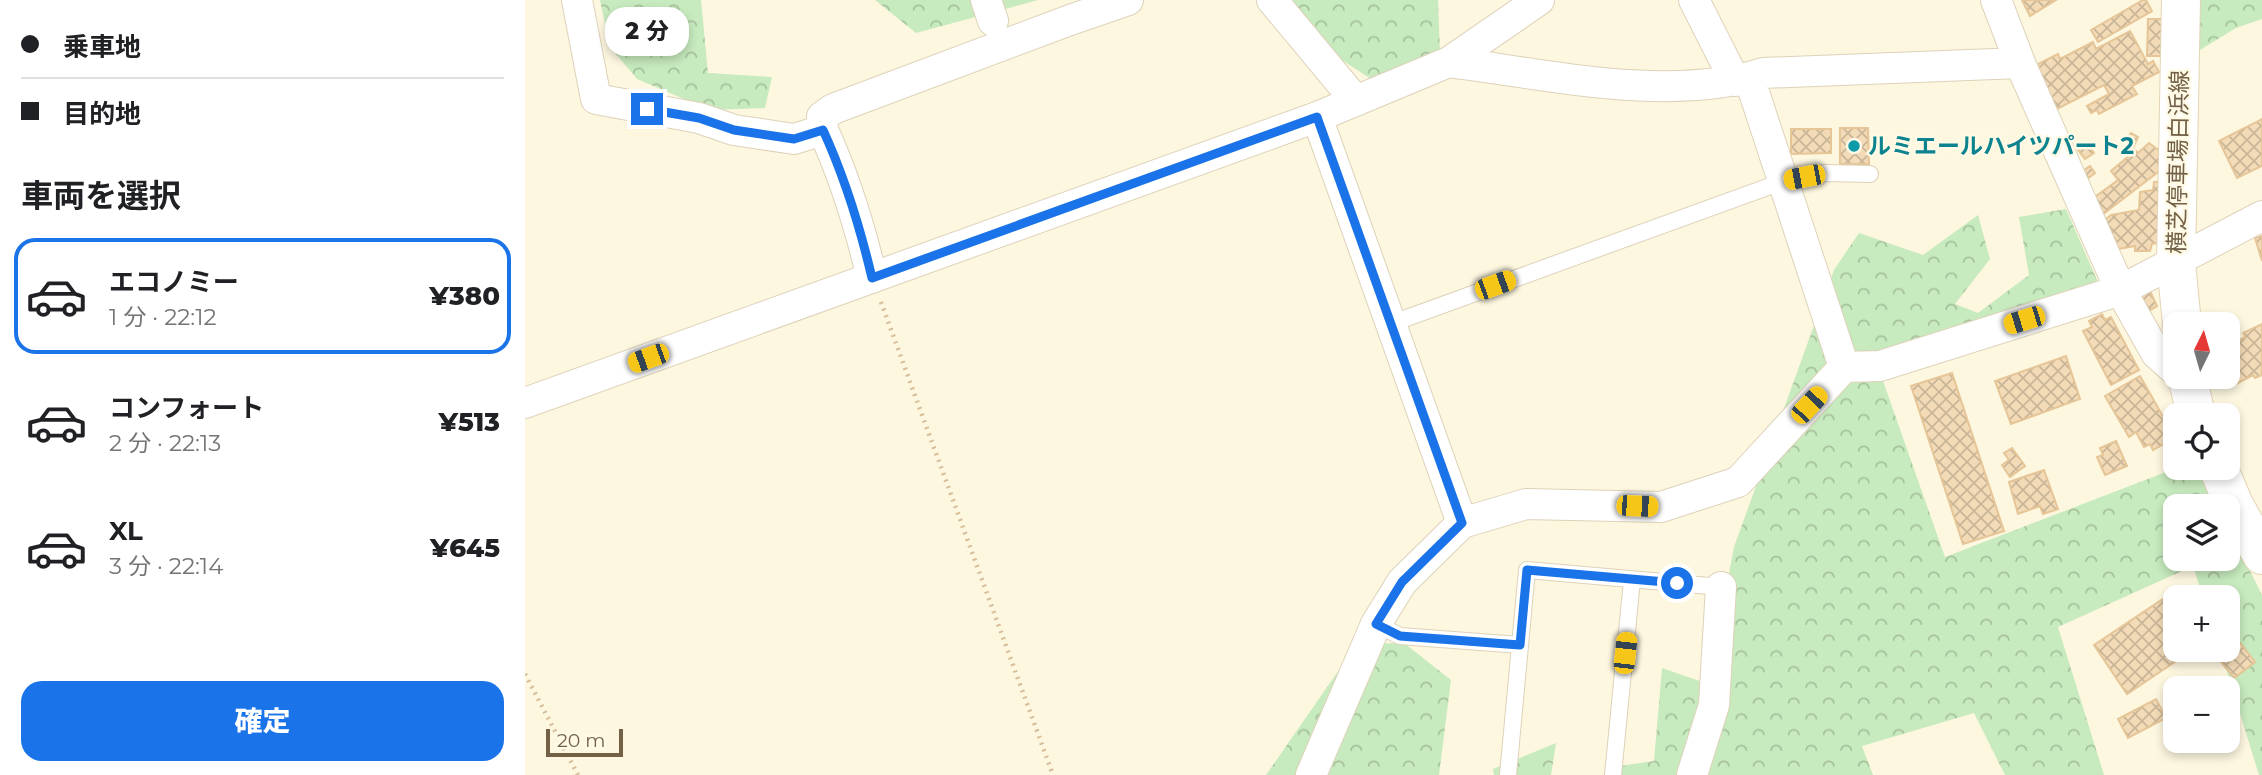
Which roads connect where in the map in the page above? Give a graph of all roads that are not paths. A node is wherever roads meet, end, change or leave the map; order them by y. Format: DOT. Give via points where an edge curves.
graph roads {
  1 [pos="577,0"];
  2 [pos="1128,0"];
  3 [pos="1272,0"];
  4 [pos="1539,0"];
  5 [pos="1694,0"];
  6 [pos="1996,0"];
  7 [pos="2181,0"];
  8 [pos="1067,10"];
  9 [pos="1449,62"];
  10 [pos="2020,63"];
  11 [pos="1742,79"];
  12 [pos="1356,101"];
  13 [pos="1317,117"];
  14 [pos="823,130"];
  15 [pos="1870,174"];
  16 [pos="1784,181"];
  17 [pos="2262,216"];
  18 [pos="2176,262"];
  19 [pos="872,278"];
  20 [pos="2121,290"];
  21 [pos="2181,312"];
  22 [pos="1390,324"];
  23 [pos="2163,359"];
  24 [pos="1844,367"];
  25 [pos="525,403"];
  26 [pos="2223,480"];
  27 [pos="1462,523"];
  28 [pos="2262,555"];
  29 [pos="1632,579"];
  30 [pos="1721,587"];
  31 [pos="1376,624"];
  32 [pos="1520,645"];
  33 [pos="1311,775"];
  34 [pos="1508,775"];
  35 [pos="1613,775"];
  36 [pos="1692,775"];
  1 -- 14 [label="street" via="596,99 794,139"];
  2 -- 8 [label="street"];
  3 -- 12 [label="street"];
  4 -- 9 [label="street"];
  5 -- 11 [label="street"];
  6 -- 10 [label="street"];
  7 -- 18 [label="main road, 横芝停車場白浜線"];
  8 -- 14 [label="street" via="833,109 823,117"];
  9 -- 11 [label="street" via="1668,87"];
  9 -- 12 [label="street"];
  10 -- 11 [label="street" via="1763,72"];
  10 -- 20 [label="street"];
  11 -- 16 [label="street"];
  12 -- 13 [label="street"];
  13 -- 19 [label="street"];
  13 -- 22 [label="street"];
  14 -- 19 [label="street" via="843,175"];
  15 -- 16 [label="lane" via="1824,173"];
  16 -- 22 [label="lane"];
  16 -- 24 [label="street"];
  17 -- 18 [label="street"];
  18 -- 20 [label="street"];
  18 -- 21 [label="main road, 横芝停車場白浜線"];
  19 -- 25 [label="street"];
  20 -- 23 [label="street"];
  20 -- 24 [label="street" via="1880,366"];
  22 -- 27 [label="street"];
  24 -- 27 [label="street" via="1738,482 1661,507 1527,504"];
  26 -- 28 [label="main road"];
  27 -- 31 [label="street" via="1402,582"];
  29 -- 30 [label="lane"];
  29 -- 32 [label="lane" via="1527,570"];
  29 -- 35 [label="lane"];
  30 -- 36 [label="street" via="1714,705"];
  31 -- 32 [label="lane" via="1400,636"];
  31 -- 33 [label="street"];
  32 -- 34 [label="lane"];
}
